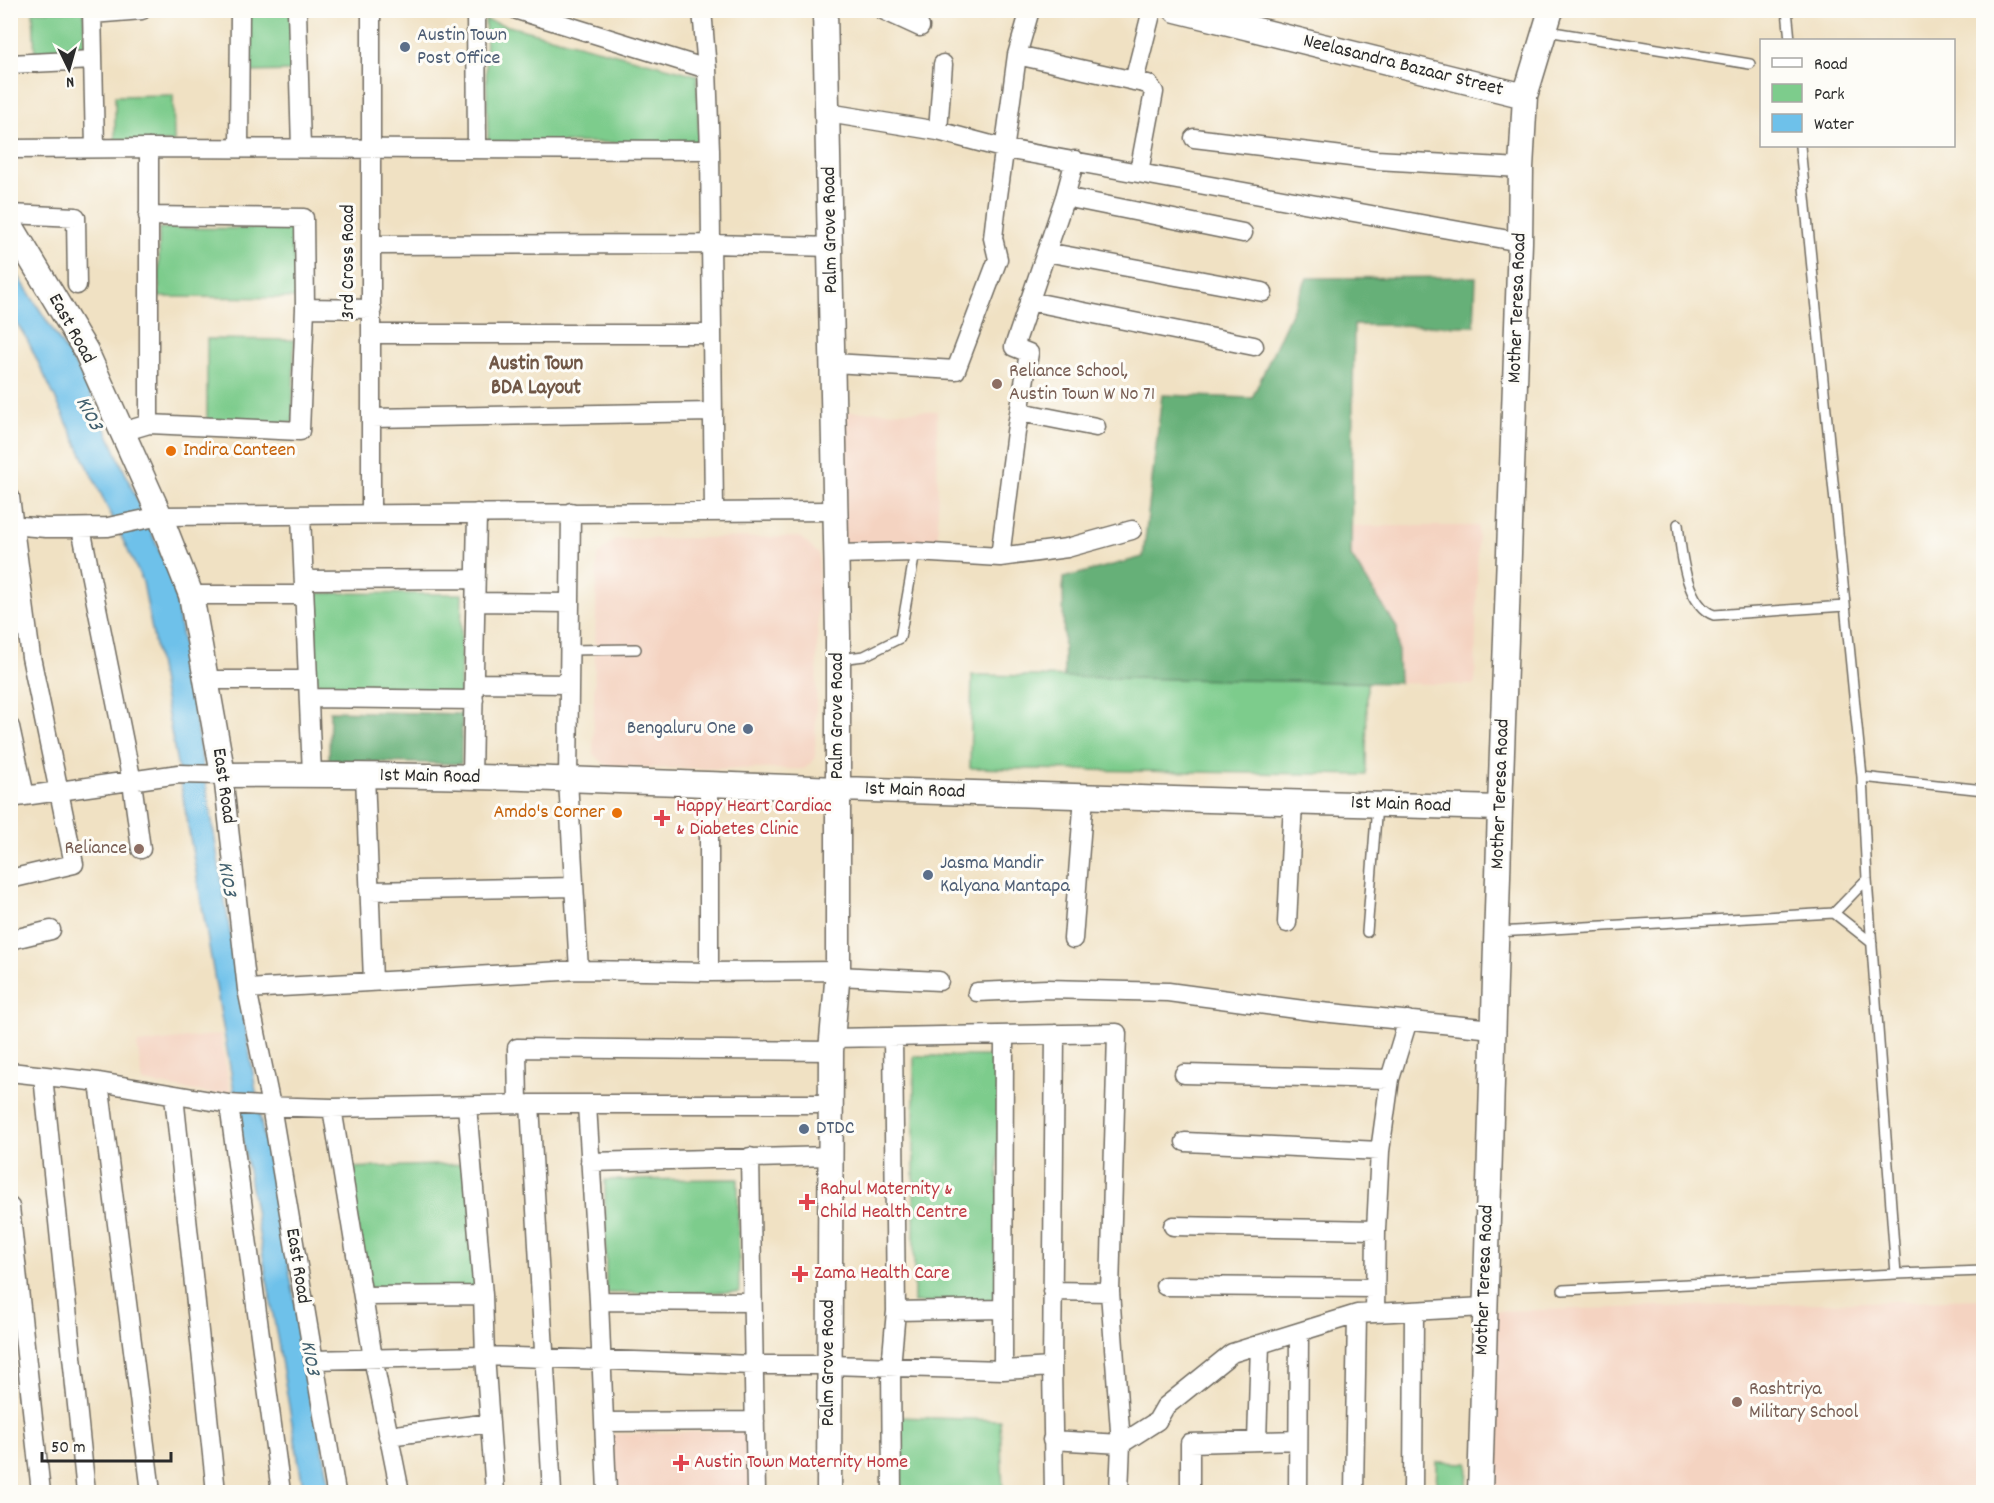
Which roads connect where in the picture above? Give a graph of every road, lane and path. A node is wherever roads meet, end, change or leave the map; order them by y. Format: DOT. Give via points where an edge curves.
graph roads {
  1 [pos="142,10"];
  2 [pos="240,10"];
  3 [pos="297,10"];
  4 [pos="371,10"];
  5 [pos="476,10"];
  6 [pos="517,10"];
  7 [pos="702,10"];
  8 [pos="825,10"];
  9 [pos="884,10"];
  10 [pos="1029,10"];
  11 [pos="1152,10"];
  12 [pos="1176,10"];
  13 [pos="1787,10"];
  14 [pos="92,12"];
  15 [pos="1232,17"];
  16 [pos="1548,20"];
  17 [pos="920,27"];
  18 [pos="1790,39"];
  19 [pos="1017,55"];
  20 [pos="93,60"];
  21 [pos="10,64"];
  22 [pos="943,64"];
  23 [pos="1750,64"];
  24 [pos="707,69"];
  25 [pos="1134,81"];
  26 [pos="1525,96"];
  27 [pos="828,113"];
  28 [pos="938,130"];
  29 [pos="1194,138"];
  30 [pos="149,147"];
  31 [pos="1800,147"];
  32 [pos="95,148"];
  33 [pos="239,148"];
  34 [pos="301,148"];
  35 [pos="10,149"];
  36 [pos="372,149"];
  37 [pos="477,149"];
  38 [pos="1006,149"];
  39 [pos="710,150"];
  40 [pos="1075,160"];
  41 [pos="1521,168"];
  42 [pos="1139,172"];
  43 [pos="1065,197"];
  44 [pos="10,214"];
  45 [pos="148,216"];
  46 [pos="10,224"];
  47 [pos="1243,233"];
  48 [pos="1520,242"];
  49 [pos="711,244"];
  50 [pos="372,245"];
  51 [pos="831,247"];
  52 [pos="1046,252"];
  53 [pos="77,285"];
  54 [pos="1263,292"];
  55 [pos="1029,301"];
  56 [pos="305,308"];
  57 [pos="372,309"];
  58 [pos="371,334"];
  59 [pos="712,334"];
  60 [pos="1254,346"];
  61 [pos="833,363"];
  62 [pos="713,412"];
  63 [pos="1020,412"];
  64 [pos="371,418"];
  65 [pos="149,424"];
  66 [pos="1096,427"];
  67 [pos="122,432"];
  68 [pos="10,497"];
  69 [pos="714,511"];
  70 [pos="835,511"];
  71 [pos="477,513"];
  72 [pos="571,513"];
  73 [pos="301,514"];
  74 [pos="371,514"];
  75 [pos="153,518"];
  76 [pos="1678,524"];
  77 [pos="12,525"];
  78 [pos="81,528"];
  79 [pos="1132,530"];
  80 [pos="915,552"];
  81 [pos="838,554"];
  82 [pos="1000,557"];
  83 [pos="476,579"];
  84 [pos="304,587"];
  85 [pos="191,595"];
  86 [pos="476,602"];
  87 [pos="570,603"];
  88 [pos="1845,606"];
  89 [pos="636,649"];
  90 [pos="569,650"];
  91 [pos="838,659"];
  92 [pos="205,680"];
  93 [pos="308,680"];
  94 [pos="569,684"];
  95 [pos="474,691"];
  96 [pos="309,698"];
  97 [pos="11,734"];
  98 [pos="312,774"];
  99 [pos="213,775"];
  100 [pos="365,776"];
  101 [pos="1862,777"];
  102 [pos="472,778"];
  103 [pos="568,780"];
  104 [pos="132,782"];
  105 [pos="709,783"];
  106 [pos="837,789"];
  107 [pos="1983,790"];
  108 [pos="59,791"];
  109 [pos="1084,796"];
  110 [pos="18,797"];
  111 [pos="1293,802"];
  112 [pos="1377,804"];
  113 [pos="1500,808"];
  114 [pos="141,849"];
  115 [pos="10,879"];
  116 [pos="1867,879"];
  117 [pos="574,887"];
  118 [pos="369,891"];
  119 [pos="1834,913"];
  120 [pos="1287,923"];
  121 [pos="51,930"];
  122 [pos="1367,932"];
  123 [pos="1496,932"];
  124 [pos="1073,939"];
  125 [pos="10,940"];
  126 [pos="1872,943"];
  127 [pos="579,970"];
  128 [pos="710,972"];
  129 [pos="838,974"];
  130 [pos="373,981"];
  131 [pos="939,981"];
  132 [pos="247,989"];
  133 [pos="977,992"];
  134 [pos="1408,1020"];
  135 [pos="1493,1029"];
  136 [pos="1055,1034"];
  137 [pos="1004,1035"];
  138 [pos="893,1036"];
  139 [pos="832,1044"];
  140 [pos="10,1072"];
  141 [pos="1184,1074"];
  142 [pos="43,1076"];
  143 [pos="1390,1079"];
  144 [pos="99,1082"];
  145 [pos="174,1096"];
  146 [pos="524,1104"];
  147 [pos="831,1104"];
  148 [pos="232,1105"];
  149 [pos="587,1105"];
  150 [pos="266,1106"];
  151 [pos="467,1106"];
  152 [pos="332,1108"];
  153 [pos="1185,1142"];
  154 [pos="1380,1151"];
  155 [pos="831,1156"];
  156 [pos="750,1157"];
  157 [pos="590,1162"];
  158 [pos="10,1207"];
  159 [pos="1173,1226"];
  160 [pos="1376,1230"];
  161 [pos="1983,1271"];
  162 [pos="1896,1274"];
  163 [pos="1165,1286"];
  164 [pos="1375,1288"];
  165 [pos="1563,1290"];
  166 [pos="1052,1291"];
  167 [pos="1110,1292"];
  168 [pos="483,1295"];
  169 [pos="363,1296"];
  170 [pos="599,1301"];
  171 [pos="752,1302"];
  172 [pos="1484,1307"];
  173 [pos="1003,1310"];
  174 [pos="896,1311"];
  175 [pos="1414,1311"];
  176 [pos="1366,1314"];
  177 [pos="1299,1332"];
  178 [pos="1260,1344"];
  179 [pos="485,1356"];
  180 [pos="544,1357"];
  181 [pos="373,1358"];
  182 [pos="313,1360"];
  183 [pos="601,1361"];
  184 [pos="754,1365"];
  185 [pos="829,1365"];
  186 [pos="891,1367"];
  187 [pos="1052,1367"];
  188 [pos="1003,1370"];
  189 [pos="755,1421"];
  190 [pos="604,1422"];
  191 [pos="490,1423"];
  192 [pos="388,1436"];
  193 [pos="1052,1440"];
  194 [pos="1299,1440"];
  195 [pos="1257,1441"];
  196 [pos="1121,1444"];
  197 [pos="42,1492"];
  198 [pos="86,1492"];
  199 [pos="151,1492"];
  200 [pos="216,1492"];
  201 [pos="281,1492"];
  202 [pos="336,1492"];
  203 [pos="400,1492"];
  204 [pos="495,1492"];
  205 [pos="552,1492"];
  206 [pos="607,1492"];
  207 [pos="756,1492"];
  208 [pos="829,1492"];
  209 [pos="892,1492"];
  210 [pos="1054,1492"];
  211 [pos="1119,1492"];
  212 [pos="1190,1492"];
  213 [pos="1298,1492"];
  214 [pos="1354,1492"];
  215 [pos="1413,1492"];
  216 [pos="1480,1492"];
  1 -- 14 [label="street"];
  2 -- 33 [label="street"];
  3 -- 34 [label="street"];
  4 -- 36 [label="street, 3rd Cross Road"];
  5 -- 37 [label="street"];
  6 -- 24 [label="street"];
  7 -- 24 [label="street"];
  8 -- 27 [label="street, Palm Grove Road"];
  9 -- 17 [label="street"];
  10 -- 19 [label="street"];
  11 -- 25 [label="street"];
  12 -- 15 [label="street, Neelasandra Bazaar Street"];
  13 -- 18 [label="lane"];
  14 -- 20 [label="street"];
  15 -- 26 [label="street, Neelasandra Bazaar Street"];
  16 -- 23 [label="lane"];
  16 -- 26 [label="street, Mother Teresa Road"];
  19 -- 25 [label="street"];
  19 -- 38 [label="street"];
  20 -- 21 [label="street"];
  20 -- 32 [label="street"];
  22 -- 28 [label="street"];
  24 -- 39 [label="street"];
  25 -- 42 [label="street" via="1148,84 1154,92"];
  26 -- 41 [label="street, Mother Teresa Road"];
  27 -- 28 [label="street"];
  27 -- 51 [label="street, Palm Grove Road"];
  28 -- 38 [label="street"];
  29 -- 41 [label="street" via="1376,160"];
  30 -- 32 [label="street"];
  30 -- 33 [label="street"];
  30 -- 45 [label="street"];
  31 -- 88 [label="lane"];
  32 -- 35 [label="street"];
  33 -- 34 [label="street"];
  34 -- 36 [label="street"];
  36 -- 37 [label="street"];
  36 -- 50 [label="street, 3rd Cross Road"];
  37 -- 39 [label="street"];
  38 -- 40 [label="street"];
  38 -- 61 [label="street" via="993,238 998,259 956,370"];
  39 -- 49 [label="street"];
  40 -- 42 [label="street"];
  40 -- 43 [label="street"];
  41 -- 48 [label="street, Mother Teresa Road"];
  42 -- 48 [label="street"];
  43 -- 47 [label="street"];
  43 -- 52 [label="street"];
  44 -- 53 [label="street" via="76,217"];
  45 -- 56 [label="street" via="304,218"];
  45 -- 65 [label="street"];
  46 -- 67 [label="street, East Road" via="86,351"];
  48 -- 113 [label="street, Mother Teresa Road"];
  49 -- 50 [label="street"];
  49 -- 51 [label="street"];
  49 -- 59 [label="street"];
  50 -- 57 [label="street, 3rd Cross Road"];
  51 -- 61 [label="street, Palm Grove Road"];
  52 -- 54 [label="street"];
  52 -- 55 [label="street"];
  55 -- 60 [label="street"];
  55 -- 63 [label="street" via="1014,347 1029,353"];
  56 -- 57 [label="street"];
  56 -- 65 [label="street" via="300,431"];
  57 -- 58 [label="street, 3rd Cross Road"];
  58 -- 59 [label="street"];
  58 -- 64 [label="street, 3rd Cross Road"];
  59 -- 62 [label="street"];
  61 -- 70 [label="street, Palm Grove Road"];
  62 -- 64 [label="street"];
  62 -- 69 [label="street"];
  63 -- 66 [label="street"];
  63 -- 82 [label="street"];
  64 -- 74 [label="street, 3rd Cross Road"];
  65 -- 67 [label="street"];
  67 -- 75 [label="street, East Road"];
  68 -- 77 [label="street"];
  69 -- 70 [label="street"];
  69 -- 72 [label="street"];
  70 -- 81 [label="street, Palm Grove Road"];
  71 -- 72 [label="street"];
  71 -- 74 [label="street"];
  71 -- 83 [label="street"];
  72 -- 87 [label="street"];
  73 -- 74 [label="street"];
  73 -- 75 [label="street"];
  73 -- 84 [label="street"];
  75 -- 78 [label="street"];
  75 -- 85 [label="street, East Road"];
  76 -- 88 [label="lane" via="1683,566 1695,600 1706,612 1714,615"];
  77 -- 78 [label="street"];
  77 -- 108 [label="street" via="31,657"];
  78 -- 104 [label="street"];
  79 -- 82 [label="street" via="1067,548"];
  80 -- 81 [label="street"];
  80 -- 82 [label="street"];
  80 -- 91 [label="lane" via="900,638 864,656"];
  81 -- 91 [label="street, Palm Grove Road"];
  83 -- 84 [label="street"];
  83 -- 86 [label="street"];
  84 -- 85 [label="street"];
  84 -- 93 [label="street"];
  85 -- 92 [label="street, East Road"];
  86 -- 87 [label="street"];
  86 -- 95 [label="street"];
  87 -- 90 [label="street"];
  88 -- 101 [label="lane"];
  89 -- 90 [label="lane"];
  90 -- 94 [label="street"];
  91 -- 106 [label="street, Palm Grove Road"];
  92 -- 93 [label="street"];
  92 -- 99 [label="street, East Road"];
  93 -- 96 [label="street"];
  94 -- 95 [label="street"];
  94 -- 103 [label="street"];
  95 -- 96 [label="street"];
  95 -- 102 [label="street"];
  96 -- 98 [label="street"];
  97 -- 110 [label="street"];
  98 -- 99 [label="street, 1st Main Road"];
  98 -- 100 [label="street, 1st Main Road"];
  99 -- 104 [label="street" via="179,774"];
  99 -- 132 [label="street, East Road"];
  100 -- 102 [label="street, 1st Main Road"];
  100 -- 118 [label="street"];
  101 -- 107 [label="lane"];
  101 -- 116 [label="lane"];
  102 -- 103 [label="street, 1st Main Road"];
  103 -- 105 [label="street, 1st Main Road"];
  103 -- 117 [label="street"];
  104 -- 108 [label="street"];
  104 -- 114 [label="street"];
  105 -- 106 [label="street, 1st Main Road"];
  105 -- 128 [label="street"];
  106 -- 109 [label="street, 1st Main Road"];
  106 -- 129 [label="street, Palm Grove Road"];
  108 -- 110 [label="street"];
  108 -- 115 [label="street" via="74,864"];
  109 -- 111 [label="street, 1st Main Road"];
  109 -- 124 [label="street"];
  111 -- 112 [label="street, 1st Main Road"];
  111 -- 120 [label="street"];
  112 -- 113 [label="street, 1st Main Road"];
  112 -- 122 [label="lane"];
  113 -- 123 [label="street, Mother Teresa Road"];
  116 -- 119 [label="lane"];
  116 -- 126 [label="lane"];
  117 -- 118 [label="street"];
  117 -- 127 [label="street"];
  118 -- 130 [label="street"];
  119 -- 123 [label="lane"];
  119 -- 126 [label="lane"];
  121 -- 125 [label="street"];
  123 -- 135 [label="street, Mother Teresa Road"];
  126 -- 162 [label="lane"];
  127 -- 128 [label="street"];
  127 -- 130 [label="street"];
  128 -- 129 [label="street"];
  129 -- 131 [label="street"];
  129 -- 139 [label="street, Palm Grove Road"];
  130 -- 132 [label="street"];
  132 -- 150 [label="street, East Road"];
  133 -- 134 [label="street" via="1168,992"];
  134 -- 135 [label="street"];
  134 -- 143 [label="street"];
  135 -- 172 [label="street, Mother Teresa Road"];
  136 -- 137 [label="street"];
  136 -- 166 [label="street"];
  136 -- 167 [label="street" via="1117,1033"];
  137 -- 138 [label="street"];
  137 -- 173 [label="street"];
  138 -- 139 [label="street"];
  138 -- 174 [label="street"];
  139 -- 146 [label="street" via="517,1048"];
  139 -- 147 [label="street, Palm Grove Road"];
  140 -- 142 [label="street"];
  141 -- 143 [label="street"];
  142 -- 144 [label="street"];
  142 -- 198 [label="street"];
  143 -- 154 [label="street"];
  144 -- 145 [label="street"];
  144 -- 199 [label="street"];
  145 -- 148 [label="street"];
  145 -- 200 [label="street"];
  146 -- 149 [label="street"];
  146 -- 151 [label="street"];
  146 -- 180 [label="street"];
  147 -- 149 [label="street"];
  147 -- 155 [label="street, Palm Grove Road"];
  148 -- 150 [label="street"];
  148 -- 201 [label="street"];
  149 -- 157 [label="street"];
  150 -- 152 [label="street"];
  150 -- 182 [label="street, East Road"];
  151 -- 152 [label="street"];
  151 -- 168 [label="street"];
  152 -- 169 [label="street"];
  153 -- 154 [label="street"];
  154 -- 160 [label="street"];
  155 -- 156 [label="street"];
  155 -- 185 [label="street, Palm Grove Road"];
  156 -- 157 [label="street"];
  156 -- 171 [label="street"];
  157 -- 170 [label="street"];
  158 -- 197 [label="street"];
  159 -- 160 [label="street"];
  160 -- 164 [label="street"];
  161 -- 162 [label="lane"];
  162 -- 165 [label="lane"];
  163 -- 164 [label="street"];
  164 -- 176 [label="street"];
  166 -- 167 [label="street"];
  166 -- 187 [label="street"];
  167 -- 196 [label="street"];
  168 -- 169 [label="street"];
  168 -- 179 [label="street"];
  169 -- 181 [label="street"];
  170 -- 171 [label="street"];
  170 -- 183 [label="street"];
  171 -- 184 [label="street"];
  172 -- 175 [label="street"];
  172 -- 216 [label="street, Mother Teresa Road"];
  173 -- 174 [label="street"];
  173 -- 188 [label="street"];
  174 -- 186 [label="street"];
  175 -- 176 [label="street"];
  175 -- 215 [label="street"];
  176 -- 177 [label="street"];
  176 -- 214 [label="street"];
  177 -- 178 [label="street"];
  177 -- 194 [label="street"];
  178 -- 195 [label="street"];
  178 -- 196 [label="street" via="1232,1353 1165,1407 1157,1421"];
  179 -- 180 [label="street"];
  179 -- 181 [label="street"];
  179 -- 191 [label="street"];
  180 -- 183 [label="street"];
  180 -- 205 [label="street"];
  181 -- 182 [label="street"];
  181 -- 192 [label="street"];
  182 -- 202 [label="street, East Road"];
  183 -- 184 [label="street"];
  183 -- 190 [label="street"];
  184 -- 185 [label="street"];
  184 -- 189 [label="street"];
  185 -- 186 [label="street"];
  185 -- 208 [label="street, Palm Grove Road"];
  186 -- 188 [label="street"];
  186 -- 209 [label="street"];
  187 -- 188 [label="street"];
  187 -- 193 [label="street"];
  189 -- 190 [label="street"];
  189 -- 207 [label="street"];
  190 -- 206 [label="street"];
  191 -- 192 [label="street"];
  191 -- 204 [label="street"];
  192 -- 203 [label="street"];
  193 -- 196 [label="street"];
  193 -- 210 [label="street"];
  194 -- 195 [label="street"];
  194 -- 213 [label="street"];
  195 -- 212 [label="street" via="1190,1443"];
  196 -- 211 [label="street"];
}
